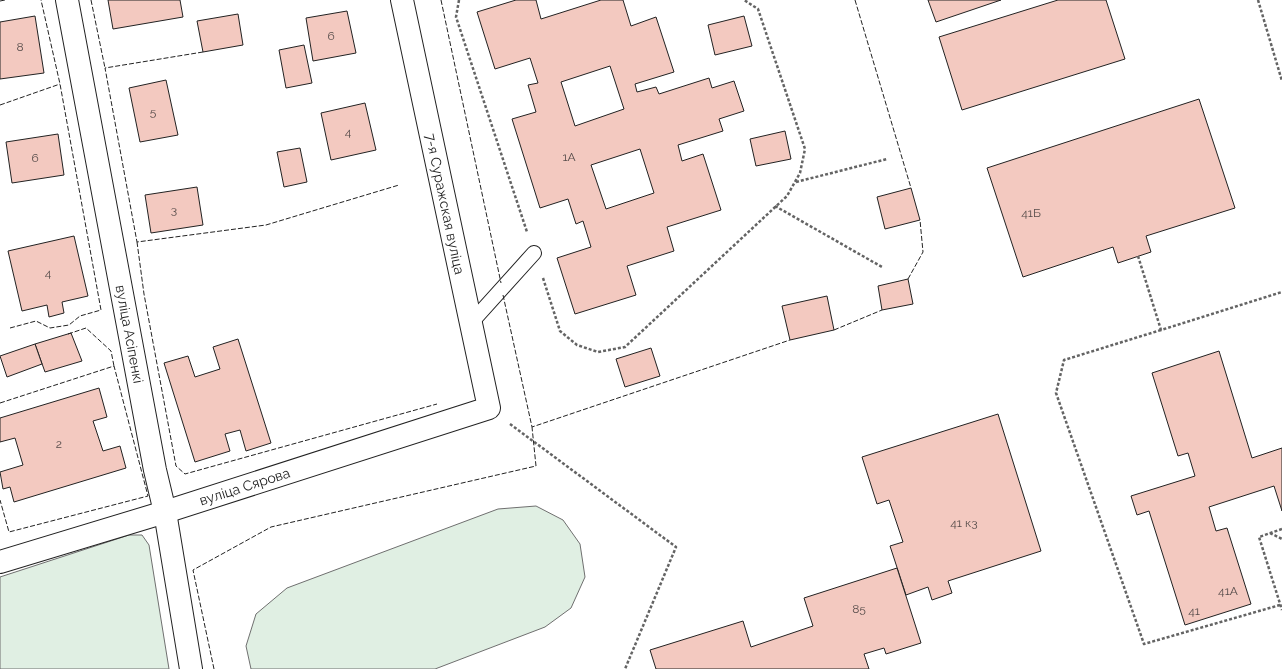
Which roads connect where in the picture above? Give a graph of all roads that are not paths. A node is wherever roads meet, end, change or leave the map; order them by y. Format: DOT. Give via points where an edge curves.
graph roads {
  1 [pos="67,0"];
  2 [pos="402,0"];
  3 [pos="534,253"];
  4 [pos="470,324"];
  5 [pos="489,408"];
  6 [pos="165,512"];
  7 [pos="0,562"];
  8 [pos="191,669"];
  1 -- 6 [label="street, вуліца Асіпенкі"];
  2 -- 4 [label="street, 7-я Суражская вуліца"];
  3 -- 4 [label="lane"];
  4 -- 5 [label="street, 7-я Суражская вуліца"];
  5 -- 6 [label="street, вуліца Сярова"];
  6 -- 7 [label="street, вуліца Сярова"];
  6 -- 8 [label="street, вуліца Асіпенкі"];
}
